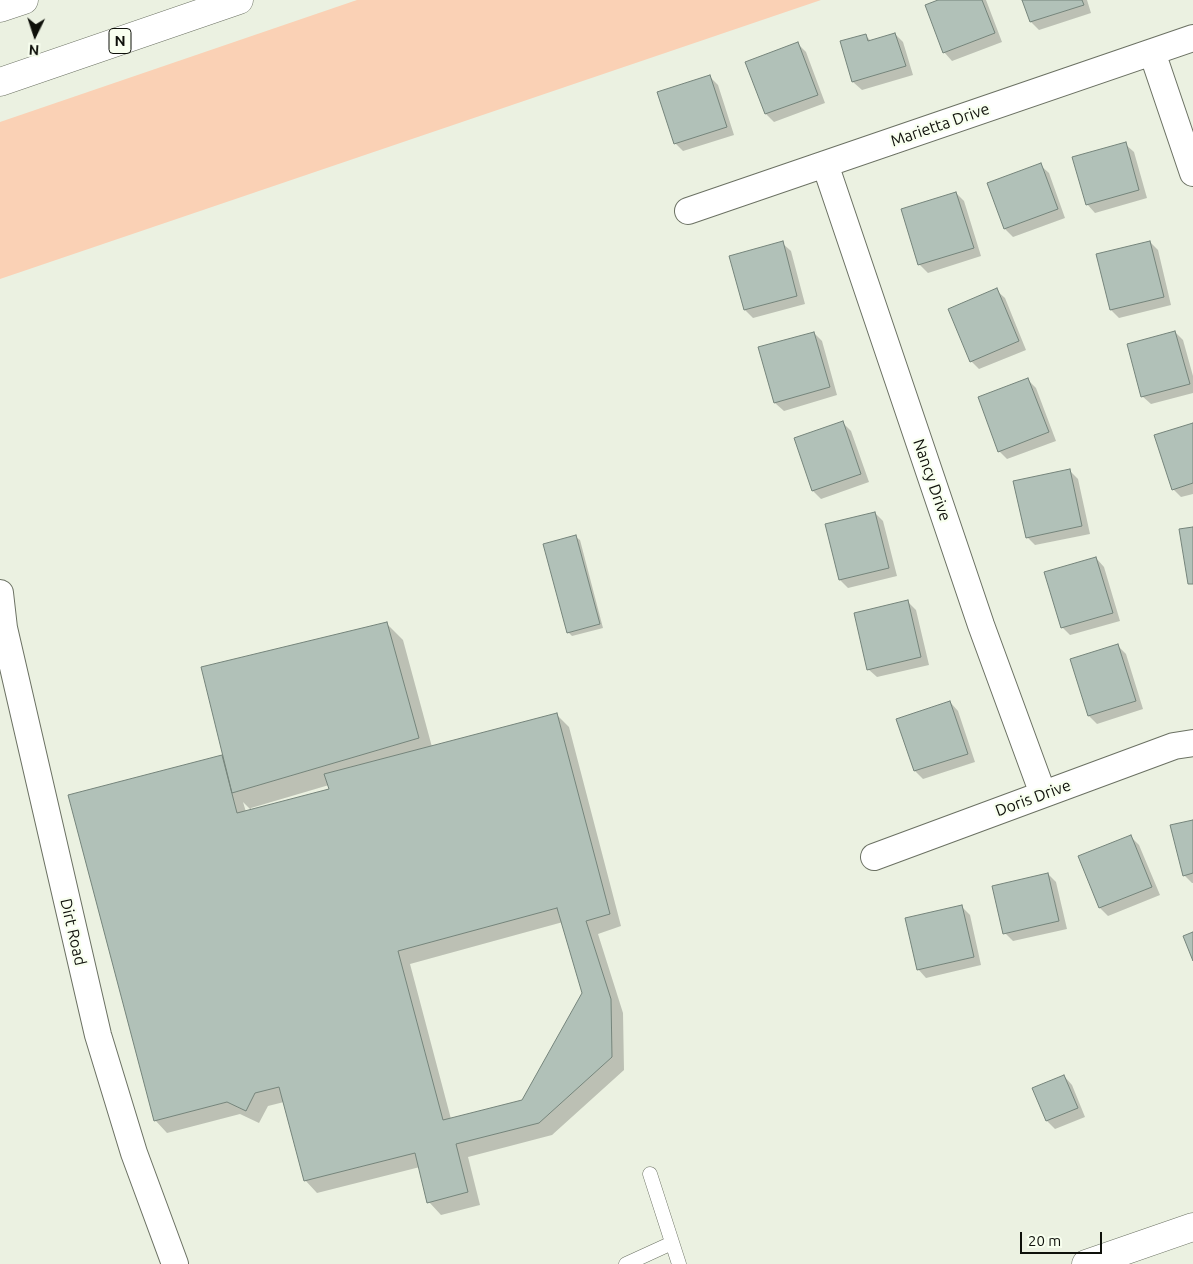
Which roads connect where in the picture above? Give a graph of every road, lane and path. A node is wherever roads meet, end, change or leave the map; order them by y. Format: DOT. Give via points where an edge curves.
graph roads {
  1 [pos="24,0"];
  2 [pos="239,0"];
  3 [pos="0,8"];
  4 [pos="1193,38"];
  5 [pos="1152,52"];
  6 [pos="0,82"];
  7 [pos="825,164"];
  8 [pos="1193,173"];
  9 [pos="688,211"];
  10 [pos="0,593"];
  11 [pos="1193,743"];
  12 [pos="1044,794"];
  13 [pos="874,857"];
  14 [pos="650,1174"];
  15 [pos="1193,1227"];
  16 [pos="672,1243"];
  17 [pos="642,1261"];
  18 [pos="175,1264"];
  19 [pos="626,1264"];
  20 [pos="679,1264"];
  21 [pos="1086,1264"];
  1 -- 3 [label="main road"];
  2 -- 6 [label="main road, N"];
  4 -- 5 [label="street, Marietta Drive"];
  5 -- 7 [label="street, Marietta Drive"];
  5 -- 8 [label="street"];
  7 -- 9 [label="street, Marietta Drive"];
  7 -- 12 [label="street, Nancy Drive" via="978,616"];
  10 -- 18 [label="street, Dirt Road" via="4,628 98,1035 134,1153"];
  11 -- 12 [label="street, Doris Drive" via="1174,746"];
  12 -- 13 [label="street, Doris Drive"];
  14 -- 16 [label="lane"];
  15 -- 21 [label="main road"];
  16 -- 17 [label="lane"];
  16 -- 20 [label="lane"];
  17 -- 19 [label="lane"];
}
